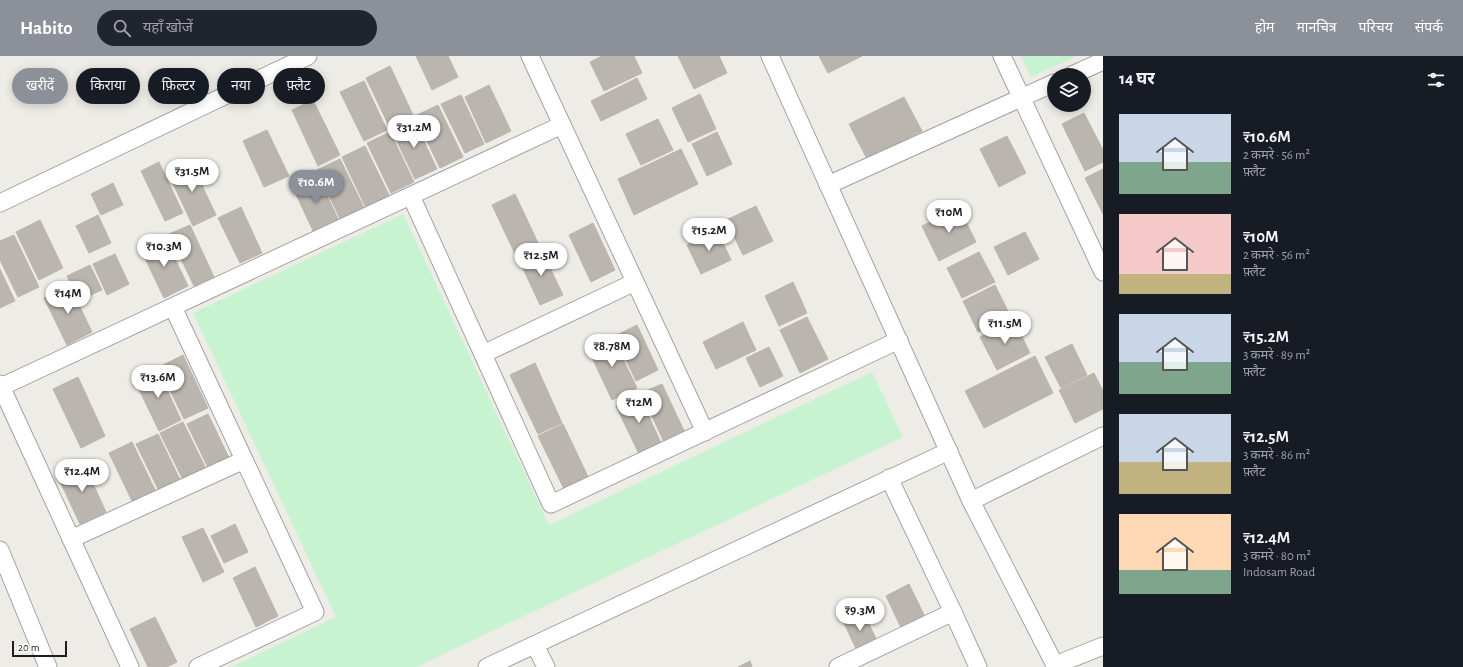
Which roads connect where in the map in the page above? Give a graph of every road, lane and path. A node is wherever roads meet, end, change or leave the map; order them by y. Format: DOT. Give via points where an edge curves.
graph roads {
  1 [pos="308,56"];
  2 [pos="530,56"];
  3 [pos="770,56"];
  4 [pos="1002,56"];
  5 [pos="1103,61"];
  6 [pos="1088,68"];
  7 [pos="1047,86"];
  8 [pos="1021,98"];
  9 [pos="562,125"];
  10 [pos="828,185"];
  11 [pos="411,196"];
  12 [pos="0,203"];
  13 [pos="1098,251"];
  14 [pos="1103,272"];
  15 [pos="635,282"];
  16 [pos="173,307"];
  17 [pos="899,340"];
  18 [pos="483,354"];
  19 [pos="1,386"];
  20 [pos="705,432"];
  21 [pos="1103,436"];
  22 [pos="949,451"];
  23 [pos="244,460"];
  24 [pos="889,478"];
  25 [pos="971,500"];
  26 [pos="71,539"];
  27 [pos="0,550"];
  28 [pos="953,612"];
  29 [pos="535,644"];
  30 [pos="1103,646"];
  31 [pos="48,667"];
  32 [pos="130,667"];
  33 [pos="198,667"];
  34 [pos="487,667"];
  35 [pos="546,667"];
  36 [pos="838,667"];
  37 [pos="978,667"];
  1 -- 12 [label="street"];
  2 -- 9 [label="street"];
  3 -- 10 [label="street"];
  4 -- 8 [label="street"];
  5 -- 6 [label="street"];
  7 -- 8 [label="street"];
  8 -- 10 [label="street"];
  8 -- 13 [label="street"];
  9 -- 11 [label="street"];
  9 -- 15 [label="street"];
  10 -- 17 [label="street"];
  11 -- 16 [label="street"];
  11 -- 18 [label="street"];
  13 -- 14 [label="street"];
  15 -- 18 [label="street"];
  15 -- 20 [label="street"];
  16 -- 19 [label="street"];
  16 -- 23 [label="street"];
  17 -- 20 [label="street"];
  17 -- 22 [label="street"];
  18 -- 20 [label="street" via="551,504"];
  19 -- 26 [label="street"];
  21 -- 25 [label="street"];
  22 -- 24 [label="street"];
  22 -- 25 [label="street"];
  23 -- 26 [label="street"];
  23 -- 33 [label="street" via="314,612"];
  24 -- 28 [label="street"];
  24 -- 29 [label="street"];
  25 -- 30 [label="street" via="1055,665"];
  26 -- 32 [label="street"];
  27 -- 31 [label="street"];
  28 -- 36 [label="street"];
  28 -- 37 [label="street"];
  29 -- 34 [label="street"];
  29 -- 35 [label="street"];
}
